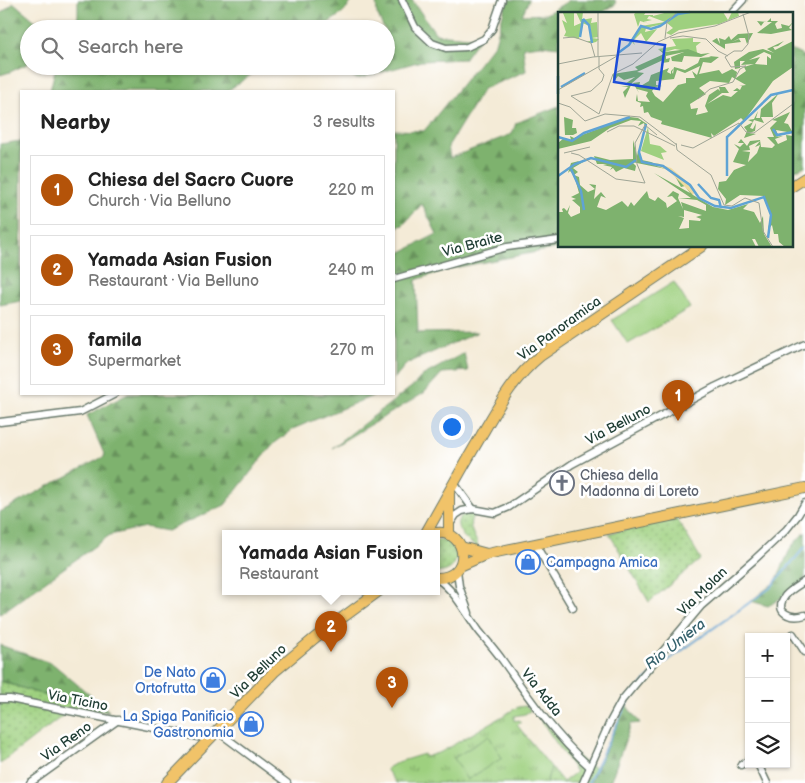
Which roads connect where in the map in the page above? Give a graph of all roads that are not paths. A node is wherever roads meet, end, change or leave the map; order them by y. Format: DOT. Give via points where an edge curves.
graph roads {
  1 [pos="402,0"];
  2 [pos="502,0"];
  3 [pos="743,0"];
  4 [pos="732,12"];
  5 [pos="805,178"];
  6 [pos="792,186"];
  7 [pos="558,240"];
  8 [pos="699,248"];
  9 [pos="395,279"];
  10 [pos="805,344"];
  11 [pos="113,395"];
  12 [pos="0,422"];
  13 [pos="452,486"];
  14 [pos="805,488"];
  15 [pos="805,503"];
  16 [pos="472,509"];
  17 [pos="428,530"];
  18 [pos="448,531"];
  19 [pos="440,532"];
  20 [pos="536,544"];
  21 [pos="461,547"];
  22 [pos="487,554"];
  23 [pos="458,568"];
  24 [pos="440,577"];
  25 [pos="440,581"];
  26 [pos="805,581"];
  27 [pos="373,595"];
  28 [pos="573,608"];
  29 [pos="805,615"];
  30 [pos="478,630"];
  31 [pos="793,634"];
  32 [pos="805,652"];
  33 [pos="0,698"];
  34 [pos="118,720"];
  35 [pos="217,731"];
  36 [pos="209,740"];
  37 [pos="745,762"];
  38 [pos="741,765"];
  39 [pos="590,767"];
  40 [pos="760,768"];
  41 [pos="30,783"];
  42 [pos="167,783"];
  43 [pos="287,783"];
  44 [pos="583,783"];
  45 [pos="767,783"];
  1 -- 2 [label="street" via="416,27 432,43 446,48 467,47 484,39 492,29"];
  3 -- 4 [label="street"];
  5 -- 6 [label="main road"];
  7 -- 9 [label="street, Via Braite" via="507,247"];
  8 -- 13 [label="main road, Via Panoramica" via="540,356 522,372 507,391"];
  10 -- 16 [label="street, Via Belluno" via="715,387 572,464 509,507 495,513"];
  11 -- 12 [label="street" via="80,412"];
  13 -- 16 [label="street"];
  13 -- 17 [label="main road, Via Panoramica"];
  13 -- 18 [label="main road, Via Panoramica"];
  14 -- 20 [label="main road"];
  15 -- 39 [label="street, Via Molan" via="786,530 701,606 628,693 609,724"];
  16 -- 18 [label="street" via="462,510 456,515"];
  18 -- 19 [label="main road"];
  18 -- 21 [label="main road"];
  20 -- 22 [label="main road"];
  20 -- 28 [label="street"];
  21 -- 22 [label="main road"];
  21 -- 23 [label="main road" via="462,560"];
  22 -- 23 [label="main road"];
  23 -- 24 [label="main road" via="449,576"];
  23 -- 30 [label="street, Via Adda" via="462,594"];
  25 -- 30 [label="street, Via Adda"];
  26 -- 29 [label="street" via="786,595 782,606 786,615"];
  27 -- 35 [label="main road, Via Belluno" via="293,655"];
  30 -- 39 [label="street, Via Adda" via="526,694 576,755"];
  31 -- 32 [label="street"];
  33 -- 34 [label="street, Via Ticino"];
  34 -- 36 [label="street, Via Ticino"];
  34 -- 41 [label="street, Via Reno"];
  35 -- 36 [label="main road, Via Belluno"];
  35 -- 43 [label="street"];
  36 -- 42 [label="main road, Via Belluno"];
  37 -- 38 [label="street"];
  39 -- 44 [label="street, Via Molan"];
  40 -- 45 [label="street"];
}
